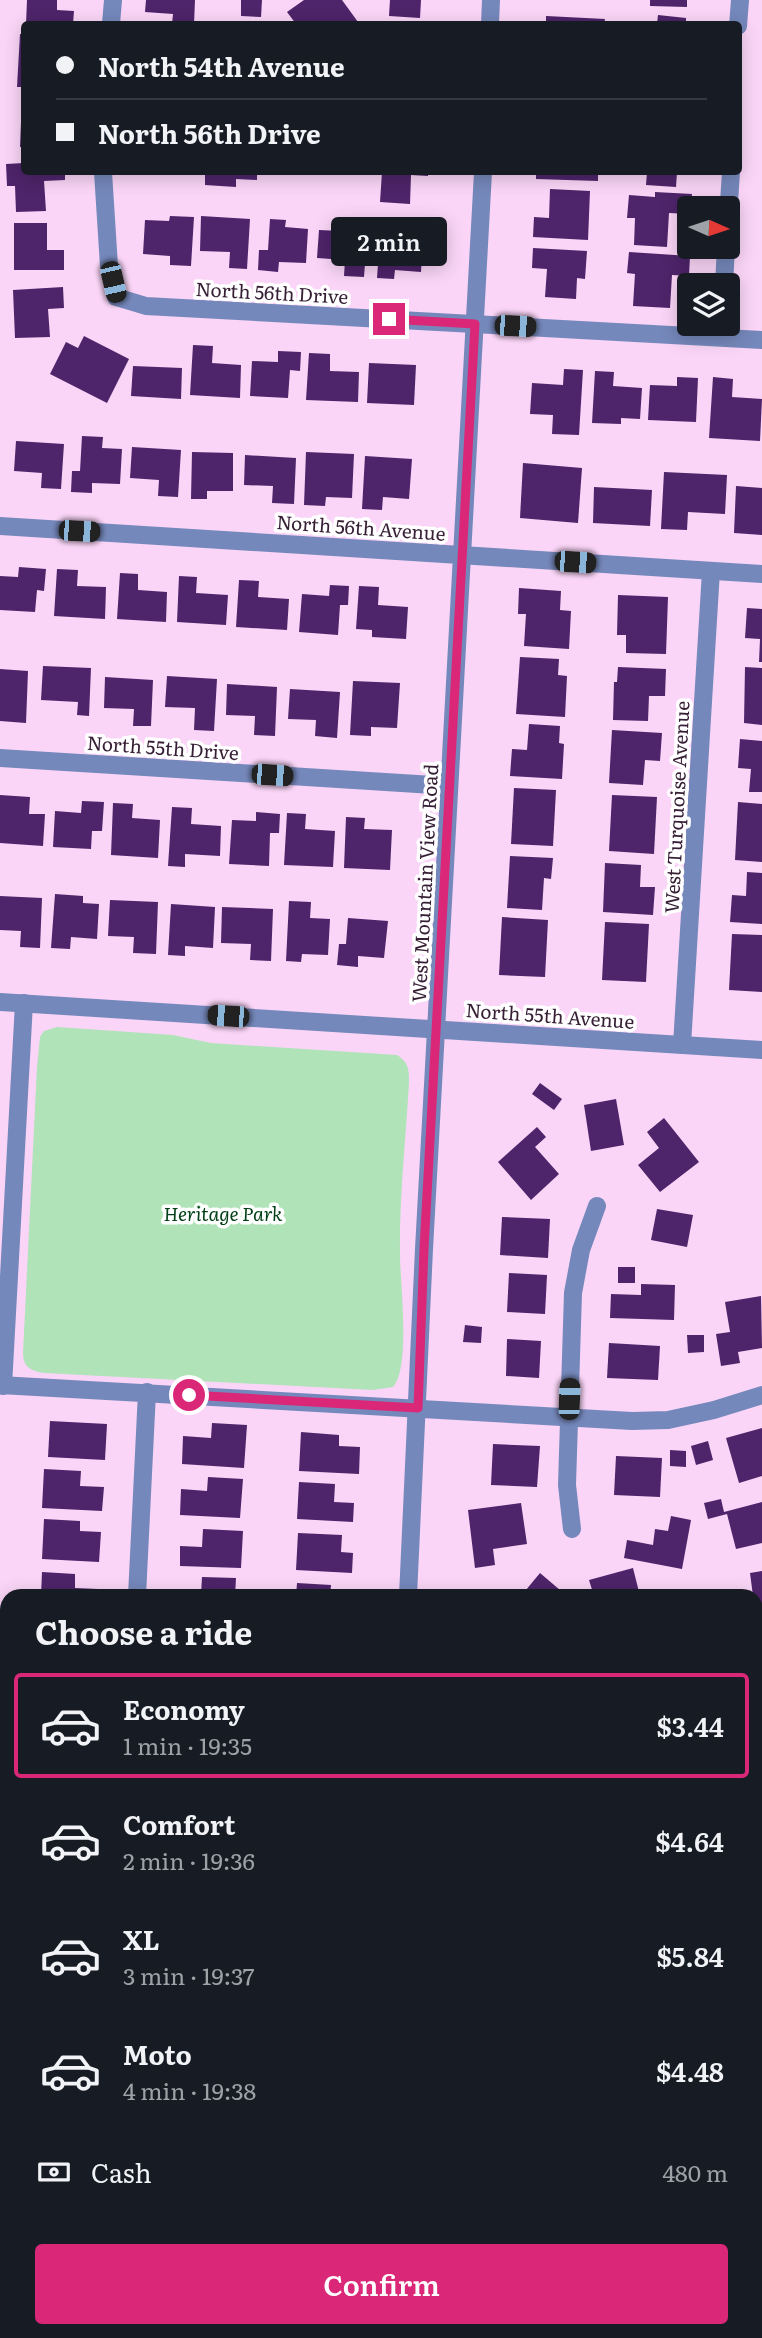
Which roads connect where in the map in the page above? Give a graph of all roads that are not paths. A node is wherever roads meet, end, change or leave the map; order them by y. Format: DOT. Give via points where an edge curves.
graph roads {
  1 [pos="113,0"];
  2 [pos="492,0"];
  3 [pos="740,0"];
  4 [pos="111,21"];
  5 [pos="490,21"];
  6 [pos="738,21"];
  7 [pos="103,175"];
  8 [pos="483,175"];
  9 [pos="731,175"];
  10 [pos="729,196"];
  11 [pos="475,324"];
  12 [pos="677,330"];
  13 [pos="740,335"];
  14 [pos="762,340"];
  15 [pos="0,526"];
  16 [pos="464,554"];
  17 [pos="710,571"];
  18 [pos="762,574"];
  19 [pos="0,758"];
  20 [pos="449,786"];
  21 [pos="0,1002"];
  22 [pos="24,1003"];
  23 [pos="437,1028"];
  24 [pos="682,1045"];
  25 [pos="762,1050"];
  26 [pos="597,1206"];
  27 [pos="1,1386"];
  28 [pos="147,1392"];
  29 [pos="762,1395"];
  30 [pos="418,1408"];
  31 [pos="569,1416"];
  32 [pos="572,1529"];
  33 [pos="137,1589"];
  34 [pos="408,1589"];
  1 -- 4 [label="street"];
  2 -- 5 [label="street"];
  3 -- 6 [label="street"];
  7 -- 11 [label="street, North 56th Drive" via="109,266 116,297 146,306"];
  8 -- 11 [label="street, West Mountain View Road"];
  9 -- 10 [label="street"];
  11 -- 12 [label="street, North 56th Drive"];
  11 -- 16 [label="street, West Mountain View Road"];
  13 -- 14 [label="street, North 56th Drive"];
  15 -- 16 [label="street, North 56th Avenue"];
  16 -- 17 [label="street, North 56th Avenue"];
  16 -- 20 [label="street, West Mountain View Road"];
  17 -- 18 [label="street, North 56th Avenue"];
  17 -- 24 [label="street, West Turquoise Avenue"];
  19 -- 20 [label="street, North 55th Drive"];
  20 -- 23 [label="street, West Mountain View Road"];
  21 -- 22 [label="street, North 55th Avenue"];
  22 -- 23 [label="street, North 55th Avenue"];
  22 -- 27 [label="street"];
  23 -- 24 [label="street, North 55th Avenue"];
  23 -- 30 [label="street, West Mountain View Road"];
  24 -- 25 [label="street, North 55th Avenue"];
  26 -- 31 [label="street" via="581,1250 573,1293"];
  27 -- 28 [label="street"];
  28 -- 30 [label="street"];
  28 -- 33 [label="street"];
  29 -- 31 [label="street" via="668,1420"];
  30 -- 31 [label="street"];
  30 -- 34 [label="street, West Mountain View Road"];
  31 -- 32 [label="street" via="567,1485"];
}
